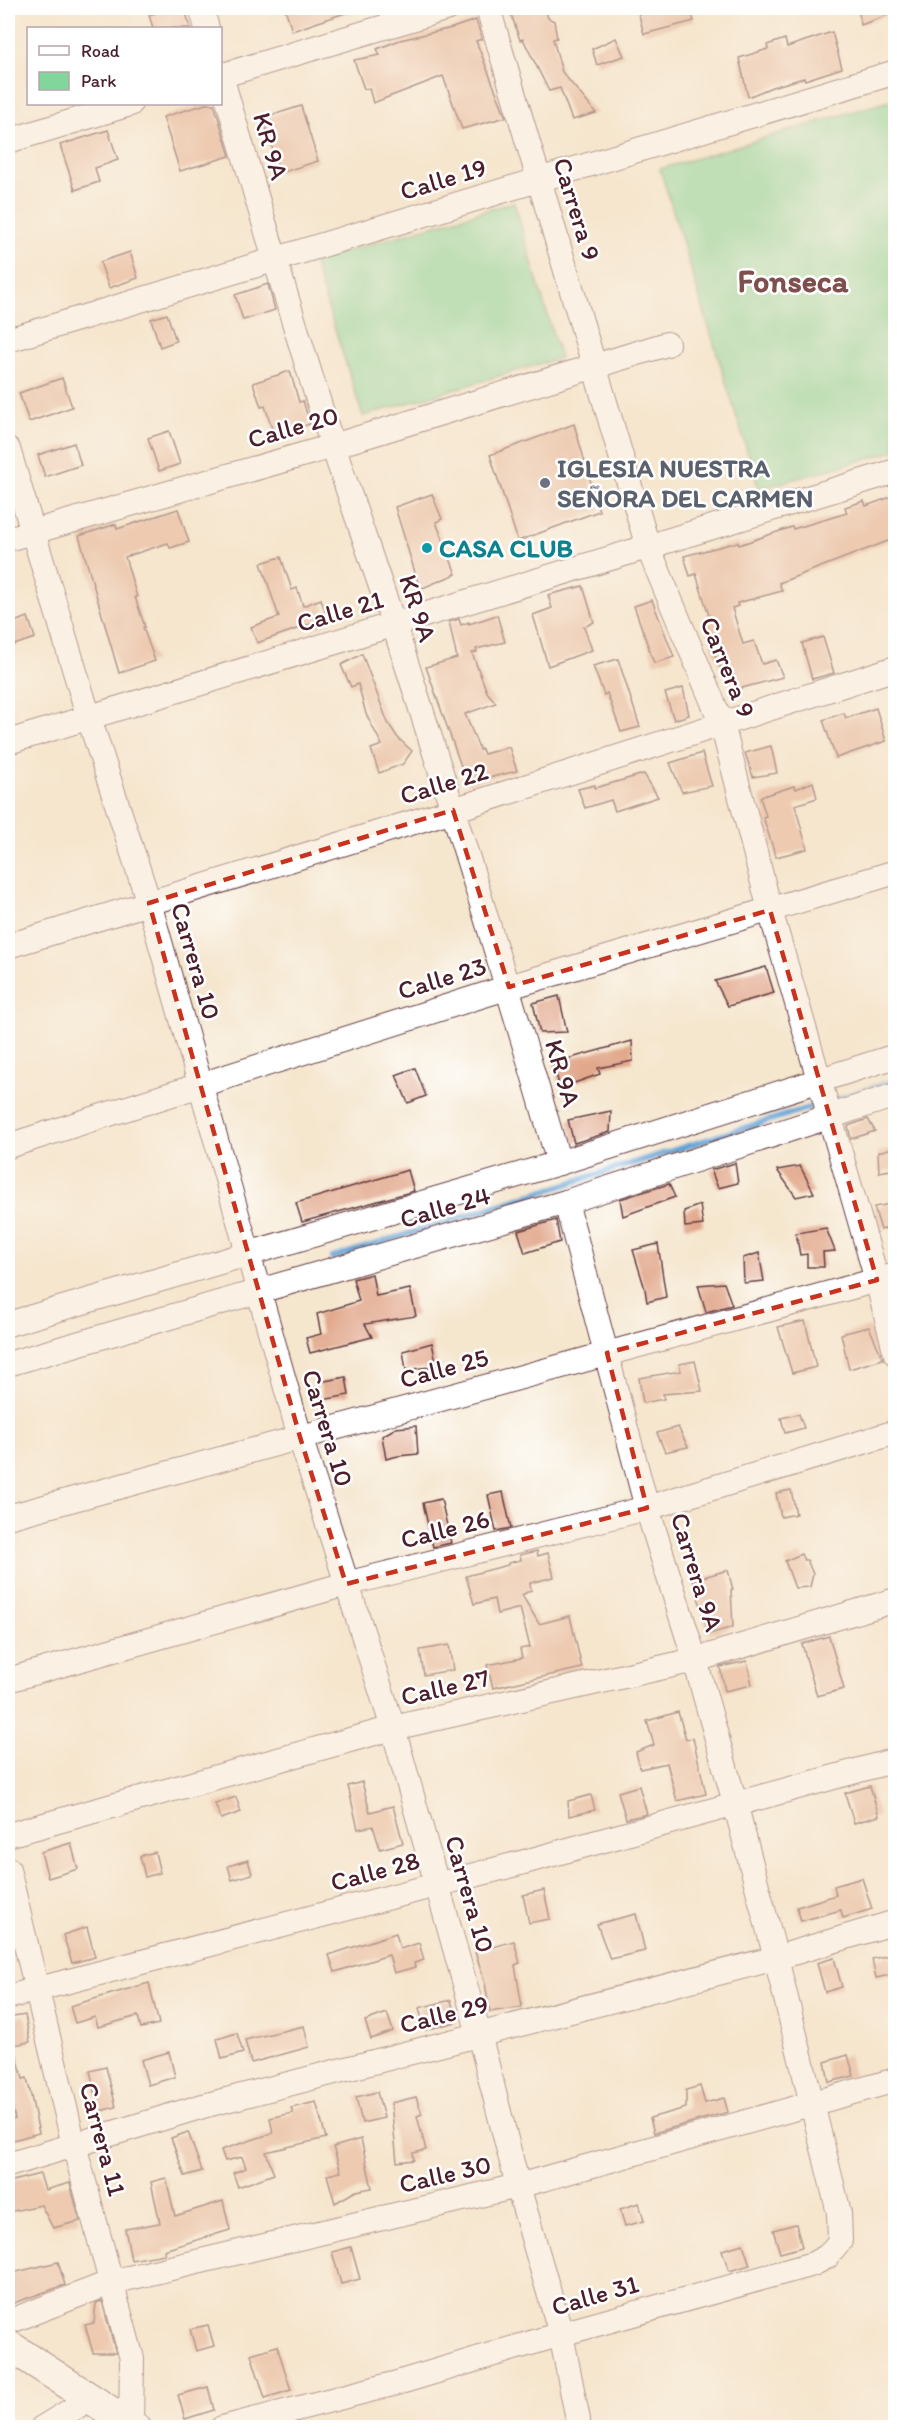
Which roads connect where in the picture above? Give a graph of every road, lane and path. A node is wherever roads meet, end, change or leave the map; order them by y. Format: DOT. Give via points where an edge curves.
graph roads {
  1 [pos="201,8"];
  2 [pos="448,8"];
  3 [pos="488,8"];
  4 [pos="207,27"];
  5 [pos="896,72"];
  6 [pos="222,74"];
  7 [pos="222,77"];
  8 [pos="127,105"];
  9 [pos="8,141"];
  10 [pos="538,180"];
  11 [pos="274,259"];
  12 [pos="8,340"];
  13 [pos="667,344"];
  14 [pos="594,365"];
  15 [pos="333,446"];
  16 [pos="8,449"];
  17 [pos="896,471"];
  18 [pos="32,532"];
  19 [pos="8,539"];
  20 [pos="648,547"];
  21 [pos="393,624"];
  22 [pos="896,668"];
  23 [pos="89,718"];
  24 [pos="722,724"];
  25 [pos="8,742"];
  26 [pos="453,810"];
  27 [pos="896,872"];
  28 [pos="150,903"];
  29 [pos="770,910"];
  30 [pos="8,946"];
  31 [pos="509,987"];
  32 [pos="896,1056"];
  33 [pos="819,1079"];
  34 [pos="201,1084"];
  35 [pos="896,1095"];
  36 [pos="831,1117"];
  37 [pos="8,1146"];
  38 [pos="560,1163"];
  39 [pos="566,1202"];
  40 [pos="249,1258"];
  41 [pos="886,1277"];
  42 [pos="257,1289"];
  43 [pos="8,1324"];
  44 [pos="607,1353"];
  45 [pos="896,1354"];
  46 [pos="8,1364"];
  47 [pos="896,1432"];
  48 [pos="300,1437"];
  49 [pos="647,1508"];
  50 [pos="8,1517"];
  51 [pos="346,1584"];
  52 [pos="896,1600"];
  53 [pos="695,1660"];
  54 [pos="8,1680"];
  55 [pos="393,1728"];
  56 [pos="896,1760"];
  57 [pos="735,1803"];
  58 [pos="8,1835"];
  59 [pos="8,1869"];
  60 [pos="438,1884"];
  61 [pos="896,1922"];
  62 [pos="776,1958"];
  63 [pos="36,1989"];
  64 [pos="8,1997"];
  65 [pos="479,2034"];
  66 [pos="896,2080"];
  67 [pos="813,2104"];
  68 [pos="74,2145"];
  69 [pos="8,2165"];
  70 [pos="518,2186"];
  71 [pos="112,2282"];
  72 [pos="8,2322"];
  73 [pos="561,2334"];
  74 [pos="8,2345"];
  75 [pos="91,2398"];
  76 [pos="133,2426"];
  77 [pos="42,2427"];
  78 [pos="222,2427"];
  79 [pos="577,2427"];
  1 -- 4 [label="street"];
  2 -- 6 [label="street"];
  3 -- 10 [label="street, Carrera 9"];
  5 -- 10 [label="street, Calle 19"];
  7 -- 11 [label="street, KR 9A"];
  8 -- 9 [label="street"];
  10 -- 11 [label="street, Calle 19"];
  10 -- 14 [label="street, Carrera 9"];
  11 -- 12 [label="street, Calle 19"];
  11 -- 15 [label="street, KR 9A"];
  13 -- 14 [label="street, Calle 20"];
  14 -- 15 [label="street, Calle 20"];
  14 -- 20 [label="street, Carrera 9"];
  15 -- 18 [label="street, Calle 20"];
  15 -- 21 [label="street, KR 9A"];
  16 -- 18 [label="street, Carrera 10"];
  17 -- 20 [label="street, Calle 21"];
  18 -- 19 [label="street, Calle 20"];
  18 -- 23 [label="street, Carrera 10"];
  20 -- 21 [label="street, Calle 21"];
  20 -- 24 [label="street, Carrera 9"];
  21 -- 23 [label="street, Calle 21"];
  21 -- 26 [label="street, KR 9A"];
  22 -- 24 [label="street, Calle 22"];
  23 -- 25 [label="street, Calle 21"];
  23 -- 28 [label="street, Carrera 10"];
  24 -- 26 [label="street, Calle 22"];
  24 -- 29 [label="street, Carrera 9"];
  26 -- 28 [label="street, Calle 22"];
  26 -- 31 [label="street, KR 9A"];
  27 -- 29 [label="street, Calle 23"];
  28 -- 30 [label="street, Calle 22"];
  28 -- 34 [label="street, Carrera 10"];
  29 -- 31 [label="street, Calle 23"];
  29 -- 33 [label="street, Carrera 9"];
  31 -- 34 [label="street, Calle 23"];
  31 -- 38 [label="street, KR 9A"];
  32 -- 33 [label="street, Calle 24"];
  33 -- 36 [label="street, Carrera 9"];
  33 -- 38 [label="street, Calle 24"];
  34 -- 37 [label="street, Calle 23"];
  34 -- 40 [label="street, Carrera 10"];
  35 -- 36 [label="street, Calle 24"];
  36 -- 39 [label="street, Calle 24"];
  36 -- 41 [label="street, Carrera 9"];
  38 -- 40 [label="street, Calle 24"];
  39 -- 42 [label="street, Calle 24"];
  39 -- 44 [label="street, Carrera 9A"];
  40 -- 42 [label="street, Carrera 10"];
  40 -- 43 [label="street, Calle 24"];
  41 -- 44 [label="street, Calle 25"];
  41 -- 45 [label="street, Carrera 9"];
  42 -- 46 [label="street, Calle 24"];
  42 -- 48 [label="street, Carrera 10"];
  44 -- 48 [label="street, Calle 25"];
  44 -- 49 [label="street, Carrera 9A"];
  47 -- 49 [label="street, Calle 26"];
  48 -- 50 [label="street, Calle 25"];
  48 -- 51 [label="street, Carrera 10"];
  49 -- 51 [label="street, Calle 26"];
  49 -- 53 [label="street, Carrera 9A"];
  51 -- 54 [label="street, Calle 26"];
  51 -- 55 [label="street, Carrera 10"];
  52 -- 53 [label="street, Calle 27"];
  53 -- 55 [label="street, Calle 27"];
  53 -- 57 [label="street, Carrera 9A"];
  55 -- 58 [label="street, Calle 27"];
  55 -- 60 [label="street, Carrera 10"];
  56 -- 57 [label="street, Calle 28"];
  57 -- 60 [label="street, Calle 28"];
  57 -- 62 [label="street, Carrera 9A"];
  59 -- 63 [label="street, Carrera 11"];
  60 -- 63 [label="street, Calle 28"];
  60 -- 65 [label="street, Carrera 10"];
  61 -- 62 [label="street, Calle 29"];
  62 -- 65 [label="street, Calle 29"];
  62 -- 67 [label="street"];
  63 -- 64 [label="street, Calle 28"];
  63 -- 68 [label="street, Carrera 11"];
  65 -- 68 [label="street, Calle 29" via="203,2106"];
  65 -- 70 [label="street, Carrera 10"];
  66 -- 67 [label="street, Calle 30"];
  67 -- 70 [label="street, Calle 30"];
  67 -- 73 [label="street, Calle 31" via="839,2213 840,2241 828,2256 813,2264"];
  68 -- 69 [label="street, Calle 29"];
  68 -- 71 [label="street, Carrera 11"];
  70 -- 71 [label="street, Calle 30"];
  70 -- 73 [label="street, Carrera 10"];
  71 -- 72 [label="street, Calle 30"];
  71 -- 76 [label="street, Carrera 11" via="132,2359"];
  73 -- 78 [label="street, Calle 31" via="397,2383"];
  73 -- 79 [label="street, Carrera 10"];
  74 -- 75 [label="street"];
  75 -- 76 [label="street"];
  75 -- 77 [label="street"];
}
